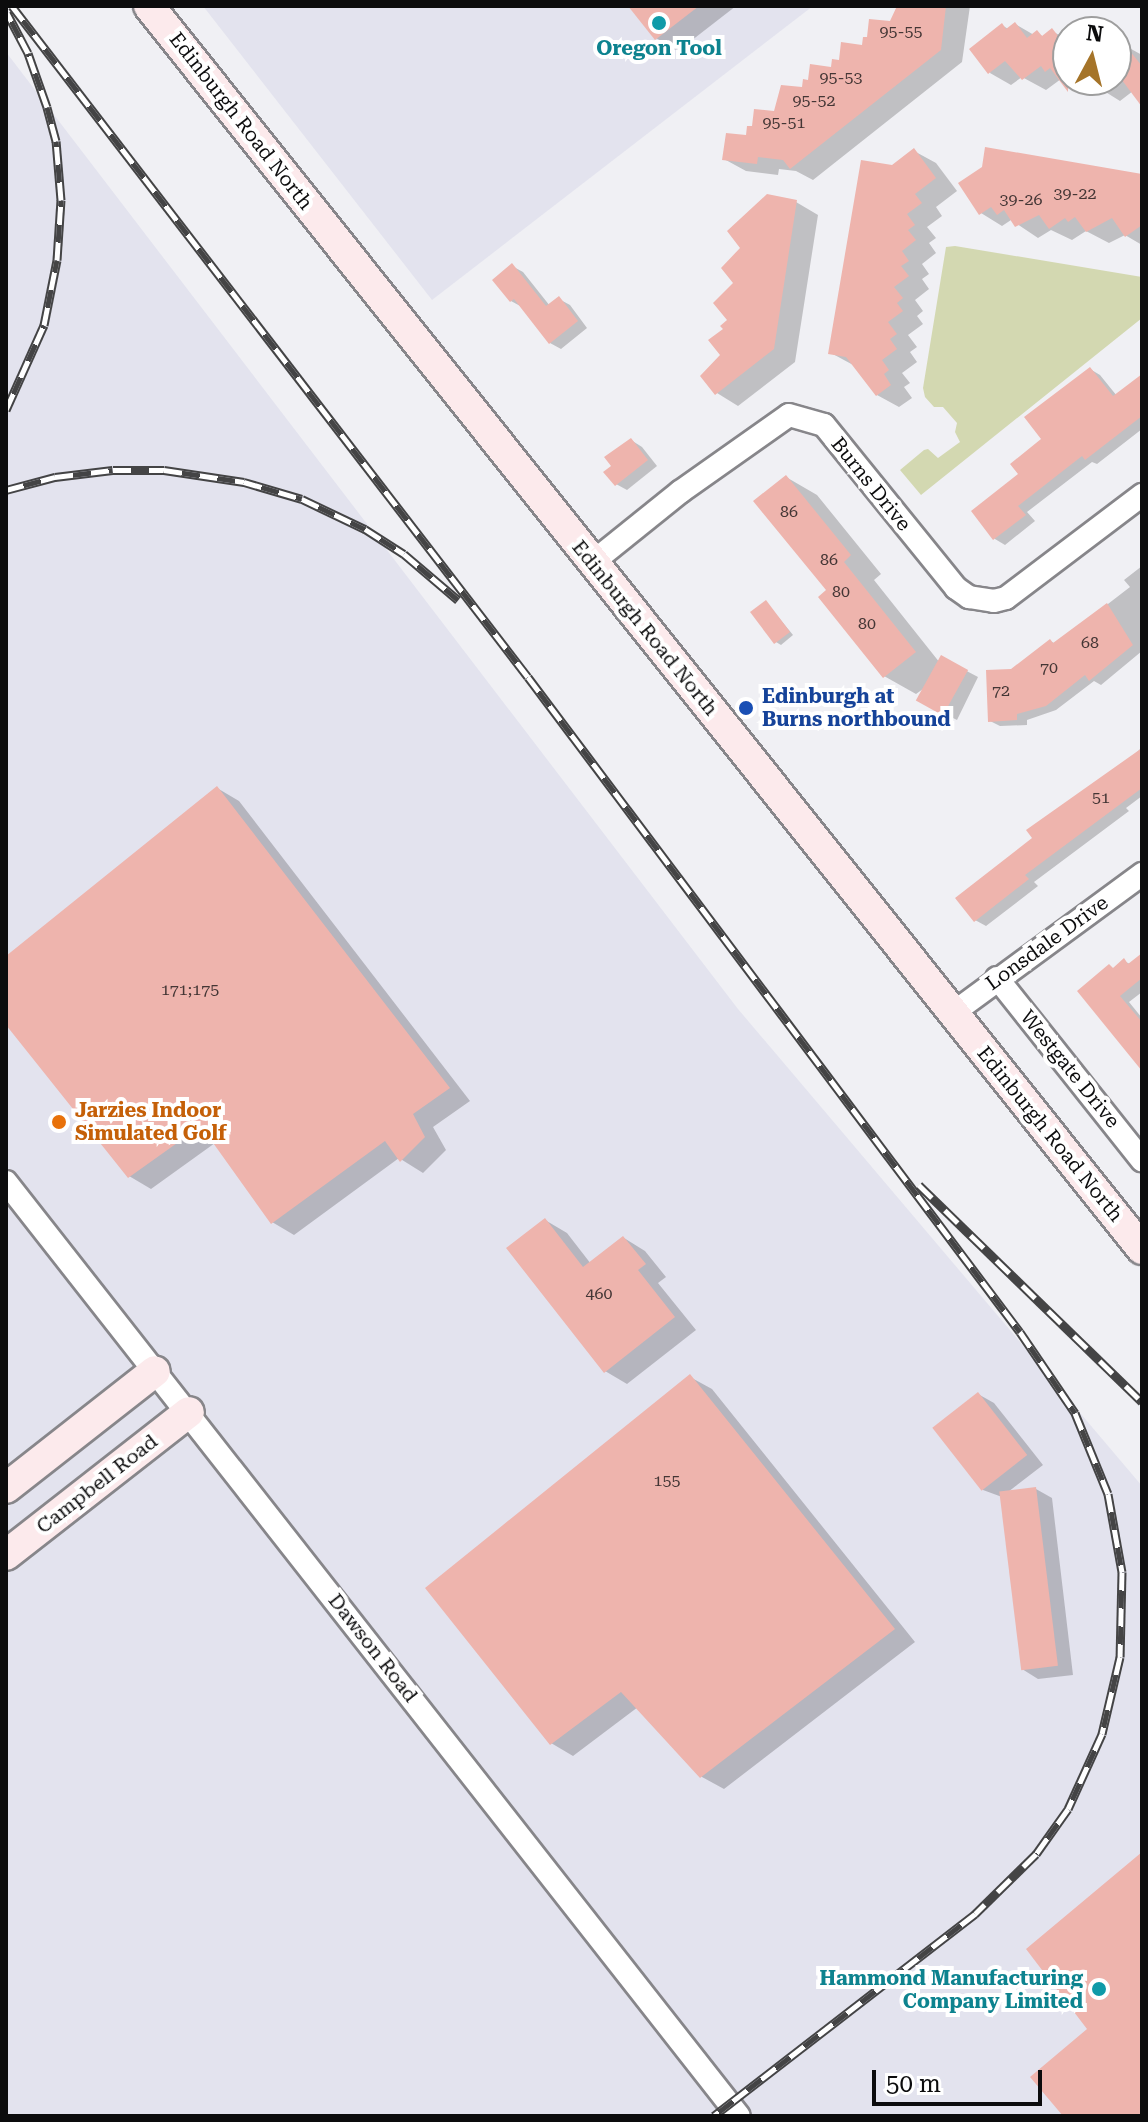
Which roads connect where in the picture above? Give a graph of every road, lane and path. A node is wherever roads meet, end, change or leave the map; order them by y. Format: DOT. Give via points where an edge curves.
graph roads {
  1 [pos="149,6"];
  2 [pos="1142,495"];
  3 [pos="593,562"];
  4 [pos="1142,874"];
  5 [pos="997,978"];
  6 [pos="953,1013"];
  7 [pos="1142,1160"];
  8 [pos="6,1182"];
  9 [pos="1142,1249"];
  10 [pos="155,1371"];
  11 [pos="189,1412"];
  12 [pos="6,1488"];
  13 [pos="6,1555"];
  14 [pos="739,2116"];
  1 -- 3 [label="main road, Edinburgh Road North"];
  2 -- 3 [label="street, Burns Drive" via="1006,598 969,597 956,588 824,425 789,415"];
  3 -- 6 [label="main road, Edinburgh Road North"];
  4 -- 5 [label="street, Lonsdale Drive"];
  5 -- 6 [label="street, Lonsdale Drive"];
  5 -- 7 [label="street, Westgate Drive"];
  6 -- 9 [label="main road, Edinburgh Road North"];
  8 -- 10 [label="street, Dawson Road"];
  10 -- 11 [label="street, Dawson Road"];
  10 -- 12 [label="main road"];
  11 -- 13 [label="main road, Campbell Road"];
  11 -- 14 [label="street, Dawson Road"];
}
